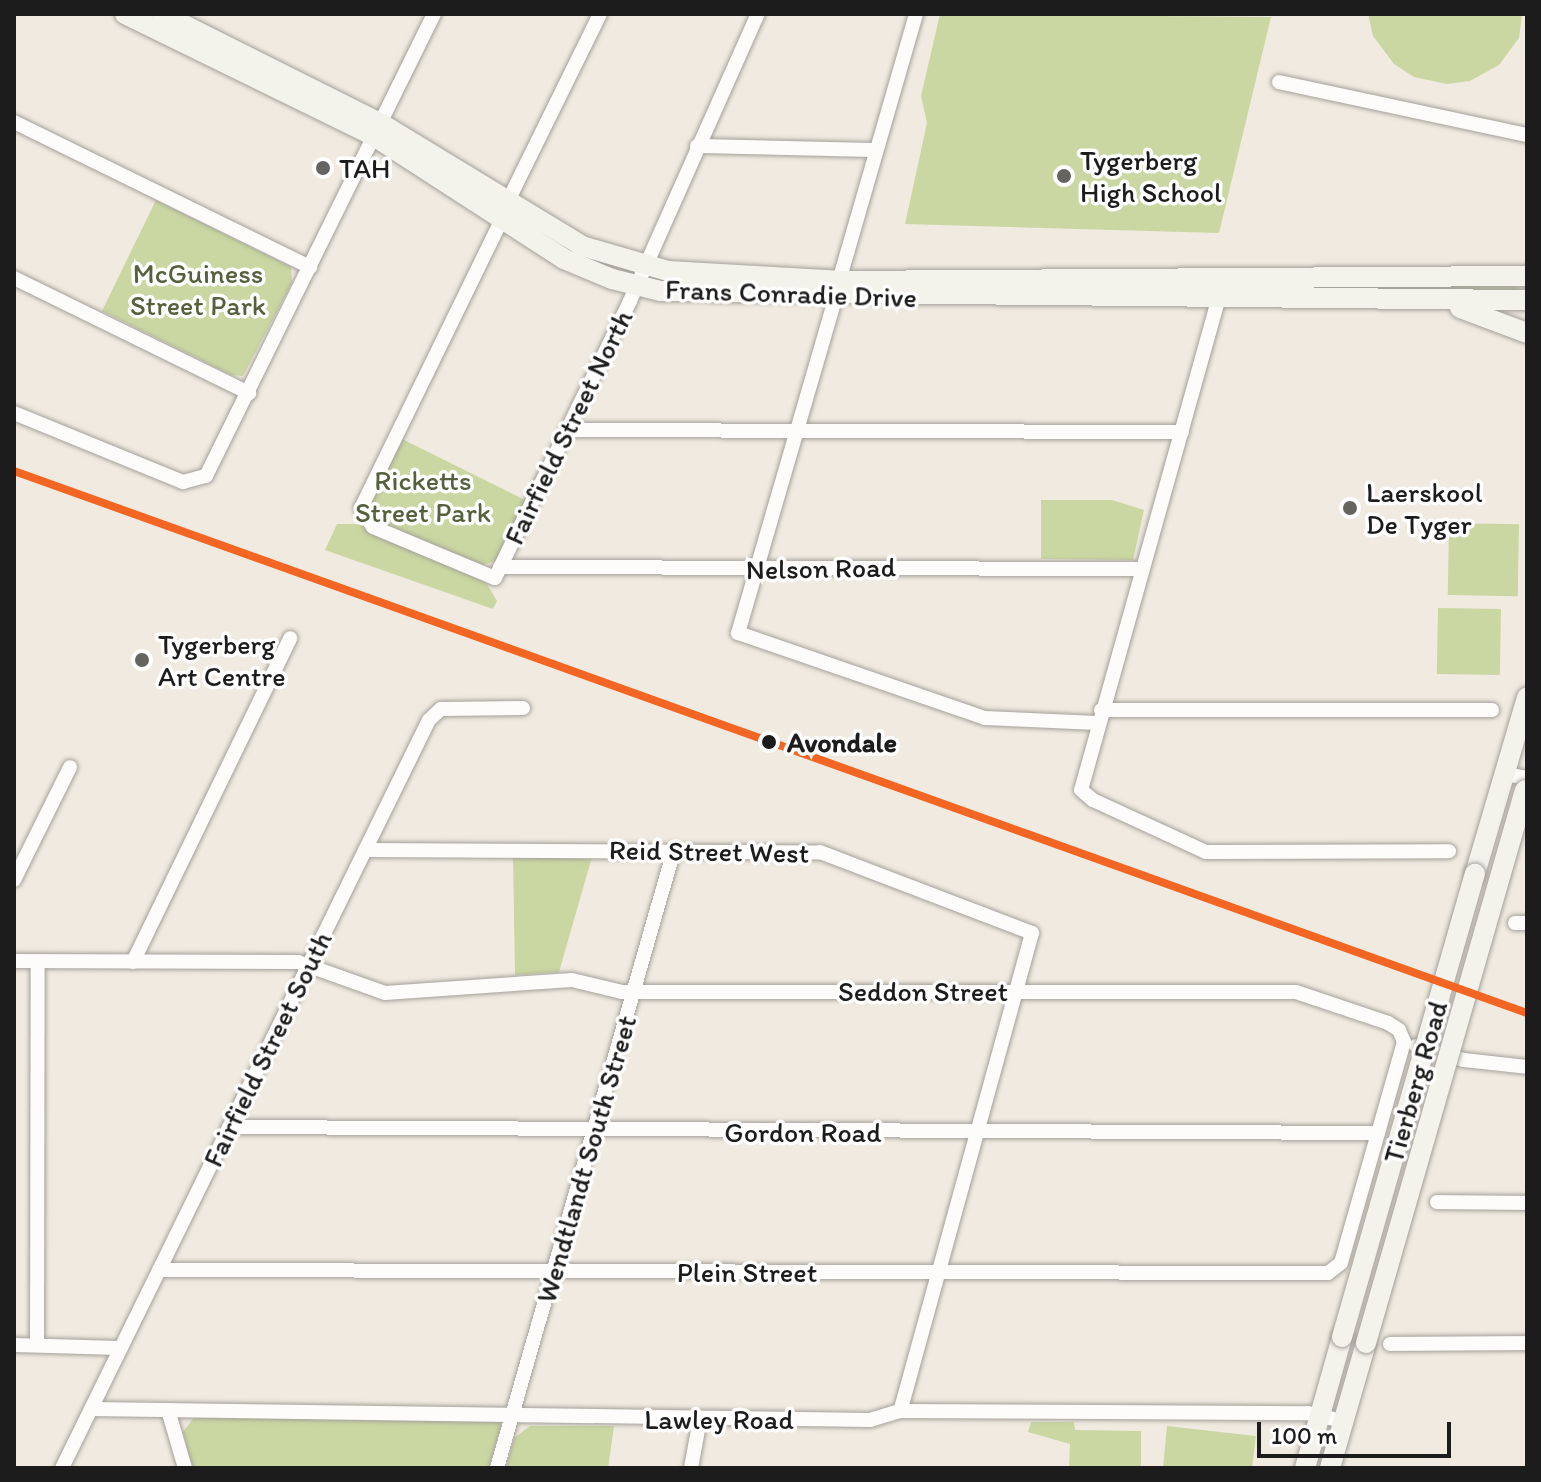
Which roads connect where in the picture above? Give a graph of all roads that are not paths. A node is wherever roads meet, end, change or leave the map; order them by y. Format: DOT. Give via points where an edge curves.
graph roads {
  1 [pos="125,14"];
  2 [pos="162,14"];
  3 [pos="434,14"];
  4 [pos="600,14"];
  5 [pos="758,14"];
  6 [pos="916,14"];
  7 [pos="1279,82"];
  8 [pos="14,122"];
  9 [pos="377,130"];
  10 [pos="1527,135"];
  11 [pos="697,146"];
  12 [pos="876,150"];
  13 [pos="508,201"];
  14 [pos="501,221"];
  15 [pos="310,267"];
  16 [pos="640,276"];
  17 [pos="1527,276"];
  18 [pos="14,278"];
  19 [pos="837,288"];
  20 [pos="1222,288"];
  21 [pos="1527,300"];
  22 [pos="1434,301"];
  23 [pos="1527,333"];
  24 [pos="249,393"];
  25 [pos="14,413"];
  26 [pos="567,430"];
  27 [pos="797,431"];
  28 [pos="1182,432"];
  29 [pos="756,569"];
  30 [pos="1142,569"];
  31 [pos="497,573"];
  32 [pos="290,638"];
  33 [pos="1527,697"];
  34 [pos="523,708"];
  35 [pos="1492,710"];
  36 [pos="1099,716"];
  37 [pos="70,767"];
  38 [pos="1503,779"];
  39 [pos="1526,784"];
  40 [pos="365,850"];
  41 [pos="674,850"];
  42 [pos="1449,851"];
  43 [pos="14,880"];
  44 [pos="14,961"];
  45 [pos="38,962"];
  46 [pos="133,962"];
  47 [pos="308,965"];
  48 [pos="1020,991"];
  49 [pos="633,992"];
  50 [pos="1404,1042"];
  51 [pos="1527,1067"];
  52 [pos="229,1127"];
  53 [pos="592,1132"];
  54 [pos="980,1133"];
  55 [pos="1378,1133"];
  56 [pos="1437,1202"];
  57 [pos="1527,1203"];
  58 [pos="159,1270"];
  59 [pos="554,1271"];
  60 [pos="940,1273"];
  61 [pos="1527,1343"];
  62 [pos="37,1344"];
  63 [pos="1390,1344"];
  64 [pos="14,1345"];
  65 [pos="120,1348"];
  66 [pos="91,1409"];
  67 [pos="168,1410"];
  68 [pos="900,1411"];
  69 [pos="513,1414"];
  70 [pos="1320,1416"];
  71 [pos="700,1419"];
  72 [pos="1343,1421"];
  73 [pos="62,1468"];
  74 [pos="185,1468"];
  75 [pos="497,1468"];
  76 [pos="691,1468"];
  77 [pos="1305,1468"];
  78 [pos="1330,1468"];
  1 -- 9 [label="main road, Frans Conradie Drive"];
  2 -- 9 [label="main road, Frans Conradie Drive"];
  3 -- 9 [label="street"];
  4 -- 13 [label="street"];
  5 -- 11 [label="street, Fairfield Street North"];
  6 -- 12 [label="street"];
  7 -- 10 [label="street"];
  8 -- 15 [label="street"];
  9 -- 13 [label="main road, Frans Conradie Drive"];
  9 -- 14 [label="main road, Frans Conradie Drive"];
  9 -- 15 [label="street"];
  11 -- 12 [label="street"];
  11 -- 16 [label="street, Fairfield Street North"];
  12 -- 19 [label="street"];
  13 -- 16 [label="main road, Frans Conradie Drive"];
  14 -- 16 [label="main road, Frans Conradie Drive" via="564,259"];
  14 -- 31 [label="street" via="361,508 373,527"];
  15 -- 24 [label="street"];
  16 -- 19 [label="main road, Frans Conradie Drive" via="696,275"];
  16 -- 26 [label="street, Fairfield Street North"];
  17 -- 20 [label="main road, Frans Conradie Drive"];
  18 -- 24 [label="street"];
  19 -- 20 [label="main road, Frans Conradie Drive"];
  19 -- 27 [label="street"];
  20 -- 22 [label="main road, Frans Conradie Drive"];
  20 -- 28 [label="street"];
  21 -- 22 [label="main road, Frans Conradie Drive"];
  22 -- 23 [label="main road"];
  24 -- 25 [label="street" via="202,480 183,482"];
  26 -- 27 [label="street"];
  26 -- 31 [label="street, Fairfield Street North"];
  27 -- 28 [label="street"];
  27 -- 29 [label="street"];
  28 -- 30 [label="street"];
  29 -- 30 [label="street, Nelson Road"];
  29 -- 31 [label="street, Nelson Road"];
  29 -- 36 [label="street" via="738,633 985,718"];
  30 -- 36 [label="street"];
  32 -- 46 [label="street"];
  33 -- 38 [label="main road, Tierberg Road"];
  34 -- 40 [label="street, Fairfield Street South" via="436,711"];
  35 -- 36 [label="street"];
  36 -- 42 [label="street" via="1080,783 1084,796 1206,852"];
  37 -- 43 [label="street"];
  38 -- 39 [label="street"];
  38 -- 70 [label="main road, Tierberg Road, bridge"];
  39 -- 72 [label="main road, Tierberg Road, bridge"];
  40 -- 41 [label="street, Reid Street West"];
  40 -- 47 [label="street, Fairfield Street South"];
  41 -- 48 [label="street, Reid Street West" via="820,852 1022,926 1034,939"];
  41 -- 49 [label="street, Wendtlandt South Street"];
  44 -- 45 [label="street, Seddon Street"];
  45 -- 46 [label="street, Seddon Street"];
  45 -- 62 [label="street"];
  46 -- 47 [label="street, Seddon Street"];
  47 -- 49 [label="street, Seddon Street" via="385,993 572,980"];
  47 -- 52 [label="street, Fairfield Street South"];
  48 -- 49 [label="street, Seddon Street"];
  48 -- 50 [label="street, Seddon Street" via="1296,992 1388,1023"];
  48 -- 54 [label="street"];
  49 -- 53 [label="street, Wendtlandt South Street"];
  50 -- 51 [label="street, Seddon Street" via="1464,1060"];
  50 -- 55 [label="street"];
  52 -- 53 [label="street, Gordon Road"];
  52 -- 58 [label="street, Fairfield Street South"];
  53 -- 54 [label="street, Gordon Road"];
  53 -- 59 [label="street, Wendtlandt South Street"];
  54 -- 55 [label="street, Gordon Road"];
  54 -- 60 [label="street"];
  55 -- 60 [label="street, Plein Street" via="1341,1263 1334,1271"];
  56 -- 57 [label="street"];
  58 -- 59 [label="street, Plein Street"];
  58 -- 65 [label="street, Fairfield Street South"];
  59 -- 60 [label="street, Plein Street"];
  59 -- 69 [label="street, Wendtlandt South Street"];
  60 -- 68 [label="street"];
  61 -- 63 [label="street"];
  62 -- 64 [label="street"];
  62 -- 65 [label="street"];
  65 -- 66 [label="street, Fairfield Street South"];
  66 -- 67 [label="street, Lawley Road"];
  66 -- 73 [label="street, Fairfield Street South"];
  67 -- 69 [label="street, Lawley Road"];
  67 -- 74 [label="street"];
  68 -- 70 [label="street, Lawley Road"];
  68 -- 71 [label="street, Lawley Road" via="881,1420"];
  69 -- 71 [label="street, Lawley Road"];
  69 -- 75 [label="street, Wendtlandt South Street"];
  70 -- 72 [label="street, Lawley Road"];
  70 -- 77 [label="main road, Tierberg Road"];
  71 -- 76 [label="street"];
  72 -- 78 [label="main road, Tierberg Road"];
}
